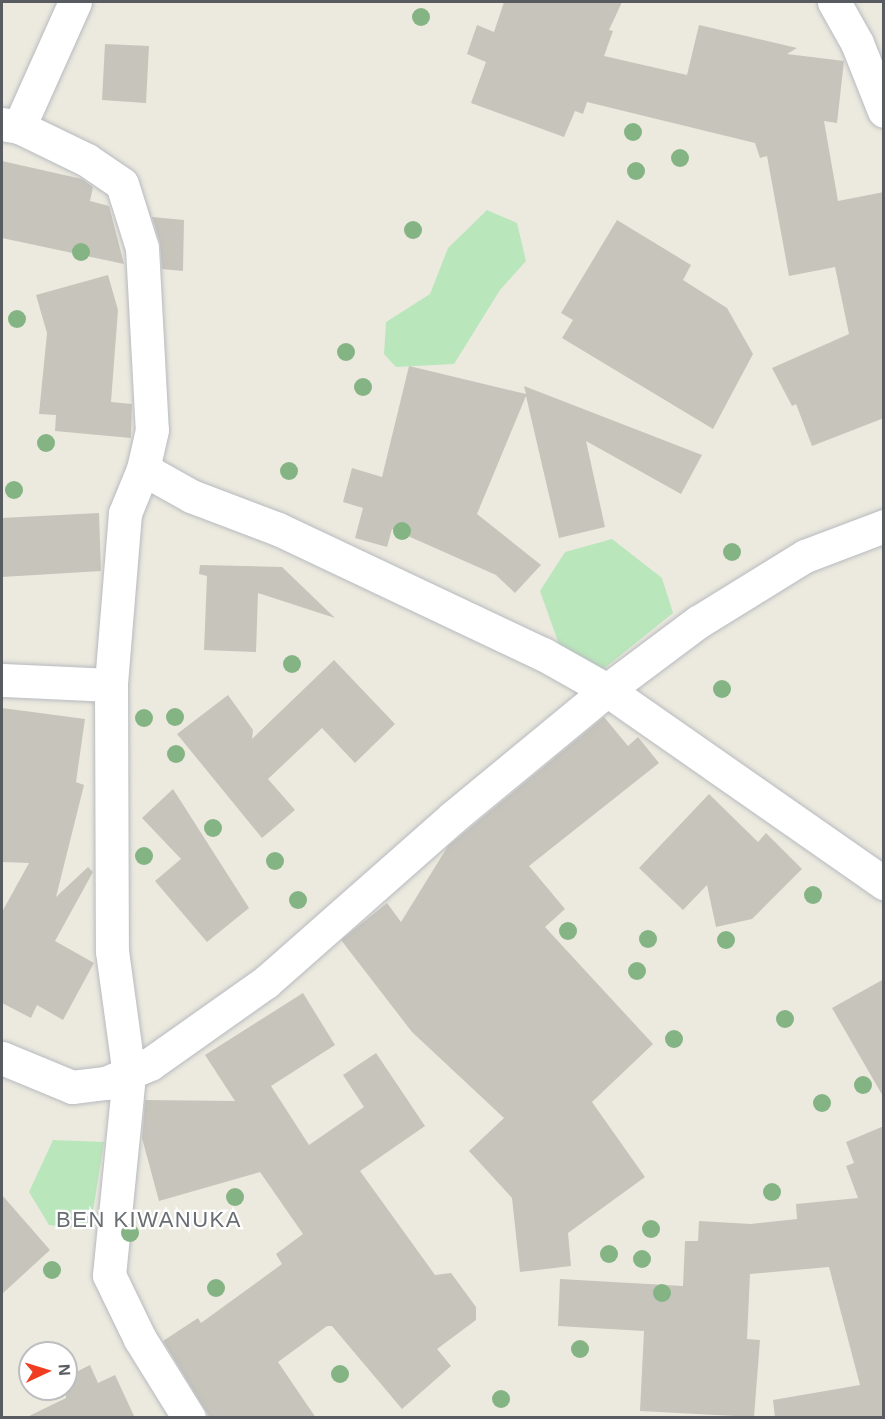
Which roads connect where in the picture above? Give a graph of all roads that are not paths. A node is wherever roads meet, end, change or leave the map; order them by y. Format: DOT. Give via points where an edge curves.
graph roads {
  1 [pos="75,2"];
  2 [pos="834,2"];
  3 [pos="884,111"];
  4 [pos="10,125"];
  5 [pos="143,469"];
  6 [pos="884,526"];
  7 [pos="2,680"];
  8 [pos="111,684"];
  9 [pos="607,690"];
  10 [pos="884,883"];
  11 [pos="2,1058"];
  12 [pos="129,1075"];
  13 [pos="189,1418"];
  1 -- 4 [label="street"];
  2 -- 3 [label="street" via="857,43"];
  4 -- 5 [label="street" via="105,170 129,195 142,248 152,369 152,437"];
  5 -- 8 [label="street" via="125,513"];
  5 -- 9 [label="street" via="191,496 278,529 470,617"];
  6 -- 9 [label="street" via="805,556 698,622"];
  7 -- 8 [label="street"];
  8 -- 12 [label="street" via="112,951"];
  9 -- 10 [label="street"];
  9 -- 12 [label="street" via="453,817 266,982 216,1020"];
  11 -- 12 [label="street" via="72,1087 89,1087"];
  12 -- 13 [label="street" via="110,1275 140,1339"];
}
